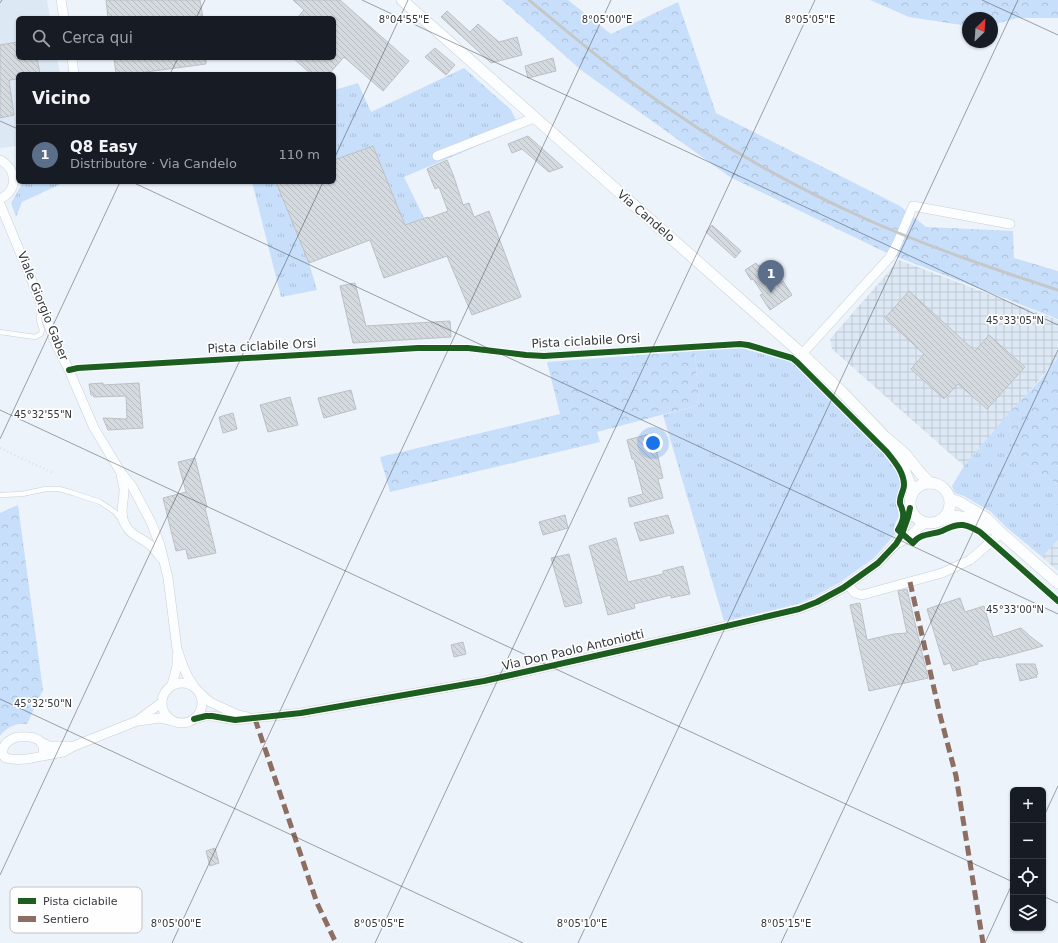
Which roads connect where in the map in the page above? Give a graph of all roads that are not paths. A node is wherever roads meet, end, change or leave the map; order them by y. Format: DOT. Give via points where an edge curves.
graph roads {
  1 [pos="61,0"];
  2 [pos="402,0"];
  3 [pos="64,16"];
  4 [pos="72,60"];
  5 [pos="74,72"];
  6 [pos="534,118"];
  7 [pos="437,156"];
  8 [pos="0,160"];
  9 [pos="15,174"];
  10 [pos="0,199"];
  11 [pos="0,204"];
  12 [pos="1010,224"];
  13 [pos="40,301"];
  14 [pos="0,332"];
  15 [pos="802,354"];
  16 [pos="885,437"];
  17 [pos="120,471"];
  18 [pos="930,483"];
  19 [pos="913,492"];
  20 [pos="0,495"];
  21 [pos="950,499"];
  22 [pos="910,508"];
  23 [pos="942,520"];
  24 [pos="926,523"];
  25 [pos="124,524"];
  26 [pos="1001,533"];
  27 [pos="896,544"];
  28 [pos="164,564"];
  29 [pos="1058,583"];
  30 [pos="848,585"];
  31 [pos="862,595"];
  32 [pos="851,599"];
  33 [pos="177,649"];
  34 [pos="172,685"];
  35 [pos="193,685"];
  36 [pos="200,693"];
  37 [pos="162,703"];
  38 [pos="194,719"];
  39 [pos="255,719"];
  40 [pos="137,721"];
  41 [pos="173,721"];
  42 [pos="41,742"];
  43 [pos="3,746"];
  44 [pos="74,746"];
  45 [pos="42,756"];
  46 [pos="3,758"];
  1 -- 3 [label="street"];
  2 -- 6 [label="street, Via Candelo"];
  4 -- 5 [label="street"];
  6 -- 7 [label="street"];
  6 -- 15 [label="street, Via Candelo"];
  8 -- 9 [label="street"];
  9 -- 10 [label="street" via="9,193"];
  11 -- 13 [label="street, Viale Giorgio Gaber"];
  12 -- 15 [label="street" via="913,206 890,257"];
  13 -- 14 [label="lane" via="41,334 35,337"];
  13 -- 17 [label="street, Viale Giorgio Gaber" via="55,342 94,428"];
  15 -- 16 [label="street, Via Candelo"];
  16 -- 18 [label="street, Via Candelo" via="905,454"];
  16 -- 19 [label="street, Via Candelo" via="902,464"];
  17 -- 25 [label="street, Viale Giorgio Gaber" via="124,488"];
  17 -- 28 [label="street, Viale Giorgio Gaber" via="132,486 151,522"];
  18 -- 19 [label="street" via="923,484"];
  18 -- 21 [label="street" via="945,489"];
  19 -- 22 [label="street"];
  20 -- 25 [label="lane" via="46,489 73,493 107,506"];
  21 -- 23 [label="street" via="949,510"];
  21 -- 26 [label="street" via="986,518"];
  22 -- 24 [label="street" via="916,518"];
  22 -- 27 [label="street, Via Don Paolo Antoniotti"];
  23 -- 24 [label="street" via="937,523"];
  23 -- 26 [label="street" via="955,516 967,518"];
  24 -- 27 [label="street, Via Don Paolo Antoniotti"];
  25 -- 28 [label="street, Viale Giorgio Gaber" via="133,534 156,550"];
  26 -- 29 [label="street"];
  26 -- 31 [label="street" via="970,560 942,573"];
  27 -- 30 [label="street, Via Don Paolo Antoniotti"];
  28 -- 33 [label="street, Viale Giorgio Gaber"];
  30 -- 31 [label="street"];
  30 -- 39 [label="street, Via Don Paolo Antoniotti" via="799,609 709,631 484,681"];
  31 -- 32 [label="street"];
  33 -- 34 [label="street, Viale Giorgio Gaber"];
  33 -- 35 [label="street, Viale Giorgio Gaber"];
  34 -- 35 [label="street" via="182,682"];
  34 -- 37 [label="street" via="164,692"];
  35 -- 36 [label="street"];
  36 -- 38 [label="street" via="201,710"];
  36 -- 39 [label="street, Via Don Paolo Antoniotti" via="216,705"];
  37 -- 40 [label="street"];
  37 -- 41 [label="street" via="165,714"];
  38 -- 39 [label="street, Via Don Paolo Antoniotti" via="212,716 235,720"];
  38 -- 41 [label="street" via="184,723"];
  40 -- 41 [label="street" via="160,718"];
  40 -- 44 [label="street"];
  42 -- 43 [label="street" via="34,738 17,737"];
  42 -- 44 [label="street" via="49,746"];
  42 -- 45 [label="street" via="44,752"];
  43 -- 46 [label="street"];
  44 -- 45 [label="street" via="62,752"];
  45 -- 46 [label="street" via="12,760"];
}
